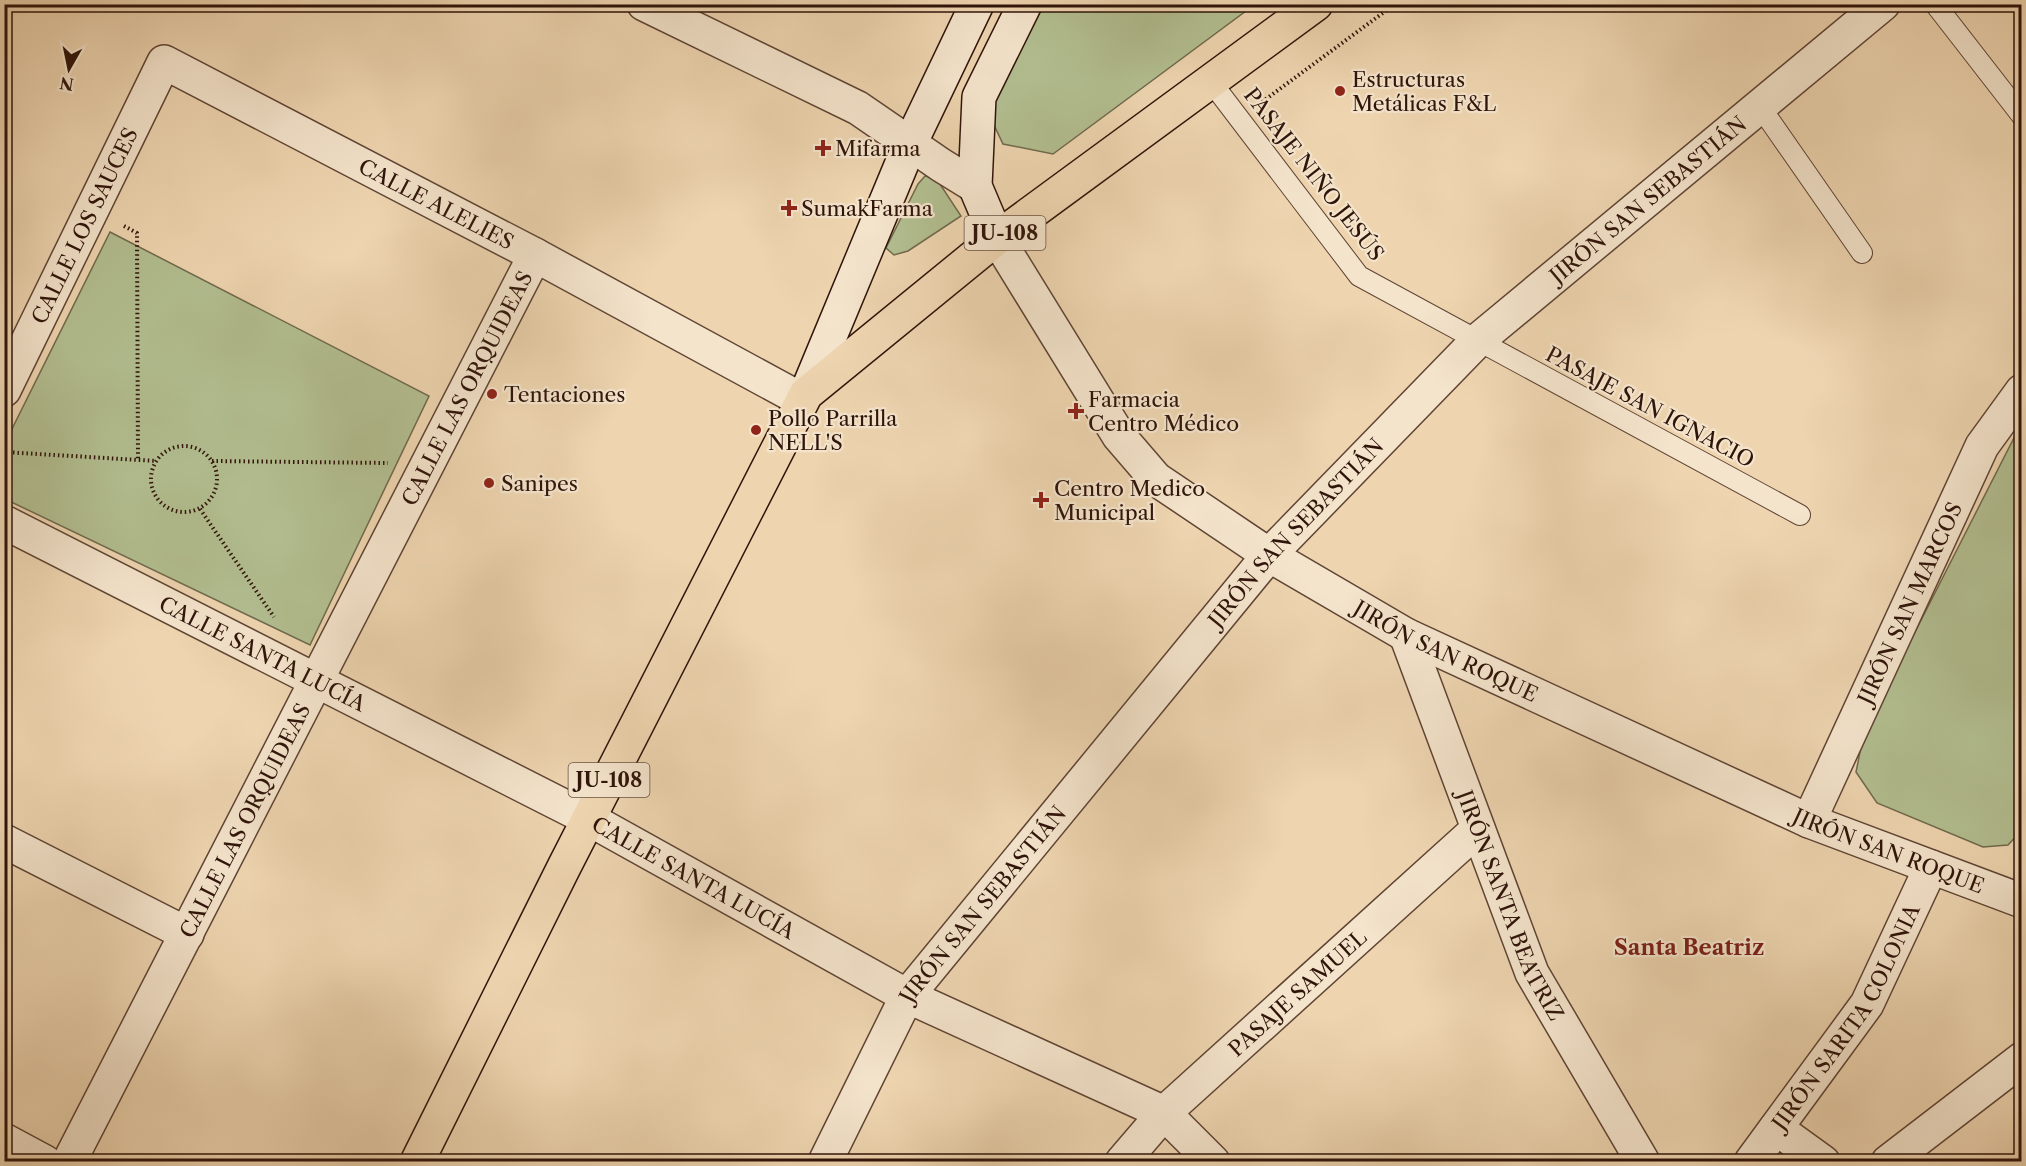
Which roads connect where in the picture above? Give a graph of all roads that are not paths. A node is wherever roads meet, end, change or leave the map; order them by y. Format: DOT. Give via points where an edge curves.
graph roads {
  1 [pos="644,4"];
  2 [pos="977,4"];
  3 [pos="1025,4"];
  4 [pos="1316,4"];
  5 [pos="1883,4"];
  6 [pos="1935,4"];
  7 [pos="164,62"];
  8 [pos="1212,83"];
  9 [pos="1759,105"];
  10 [pos="2022,116"];
  11 [pos="910,144"];
  12 [pos="975,186"];
  13 [pos="997,238"];
  14 [pos="1862,252"];
  15 [pos="535,255"];
  16 [pos="1477,341"];
  17 [pos="4,390"];
  18 [pos="2022,391"];
  19 [pos="804,397"];
  20 [pos="1800,515"];
  21 [pos="4,522"];
  22 [pos="1269,555"];
  23 [pos="1406,635"];
  24 [pos="317,680"];
  25 [pos="589,819"];
  26 [pos="1809,821"];
  27 [pos="1478,829"];
  28 [pos="4,841"];
  29 [pos="1931,867"];
  30 [pos="2022,901"];
  31 [pos="186,934"];
  32 [pos="907,996"];
  33 [pos="2022,1059"];
  34 [pos="1164,1113"];
  35 [pos="1776,1128"];
  36 [pos="4,1140"];
  37 [pos="45,1161"];
  38 [pos="69,1161"];
  39 [pos="417,1161"];
  40 [pos="825,1161"];
  41 [pos="1122,1161"];
  42 [pos="1213,1161"];
  43 [pos="1643,1161"];
  44 [pos="1751,1161"];
  45 [pos="1823,1161"];
  46 [pos="1888,1161"];
  1 -- 11 [label="street" via="858,108"];
  2 -- 11 [label="street"];
  3 -- 12 [label="street" via="979,97"];
  4 -- 8 [label="main road, JU-108"];
  5 -- 9 [label="street, JIRÓN SAN SEBASTIÁN"];
  6 -- 10 [label="lane"];
  7 -- 15 [label="street, CALLE ALELIES"];
  7 -- 17 [label="street, CALLE LOS SAUCES"];
  8 -- 13 [label="main road, JU-108"];
  8 -- 16 [label="lane, PASAJE NIÑO JESÚS" via="1359,276"];
  9 -- 14 [label="lane"];
  9 -- 16 [label="street, JIRÓN SAN SEBASTIÁN"];
  11 -- 12 [label="street"];
  11 -- 19 [label="street"];
  12 -- 13 [label="street, JIRÓN SAN ROQUE"];
  13 -- 19 [label="main road, JU-108"];
  13 -- 22 [label="street, JIRÓN SAN ROQUE" via="1119,436 1156,479"];
  15 -- 19 [label="street, CALLE ALELIES"];
  15 -- 24 [label="street, CALLE LAS ORQUIDEAS"];
  16 -- 20 [label="lane, PASAJE SAN IGNACIO"];
  16 -- 22 [label="street, JIRÓN SAN SEBASTIÁN"];
  18 -- 26 [label="street, JIRÓN SAN MARCOS" via="1982,446"];
  19 -- 25 [label="main road, JU-108"];
  21 -- 24 [label="street, CALLE SANTA LUCÍA"];
  22 -- 23 [label="street, JIRÓN SAN ROQUE"];
  22 -- 32 [label="street, JIRÓN SAN SEBASTIÁN"];
  23 -- 26 [label="street, JIRÓN SAN ROQUE"];
  23 -- 27 [label="street, JIRÓN SANTA BEATRIZ"];
  24 -- 25 [label="street, CALLE SANTA LUCÍA"];
  24 -- 31 [label="street, CALLE LAS ORQUIDEAS"];
  25 -- 32 [label="street, CALLE SANTA LUCÍA"];
  25 -- 39 [label="main road, JU-108"];
  26 -- 29 [label="street, JIRÓN SAN ROQUE"];
  27 -- 34 [label="street, PASAJE SAMUEL"];
  27 -- 43 [label="street, JIRÓN SANTA BEATRIZ" via="1532,974"];
  28 -- 31 [label="street"];
  29 -- 30 [label="street, JIRÓN SAN ROQUE"];
  29 -- 35 [label="street, JIRÓN SARITA COLONIA" via="1867,1004"];
  31 -- 38 [label="street, CALLE LAS ORQUIDEAS"];
  32 -- 34 [label="street, CALLE SANTA LUCÍA"];
  32 -- 40 [label="street, JIRÓN SAN SEBASTIÁN"];
  33 -- 46 [label="street"];
  34 -- 41 [label="street, PASAJE SAMUEL"];
  34 -- 42 [label="street, CALLE SANTA LUCÍA"];
  35 -- 44 [label="street, JIRÓN SARITA COLONIA"];
  35 -- 45 [label="street"];
  36 -- 37 [label="street"];
}
